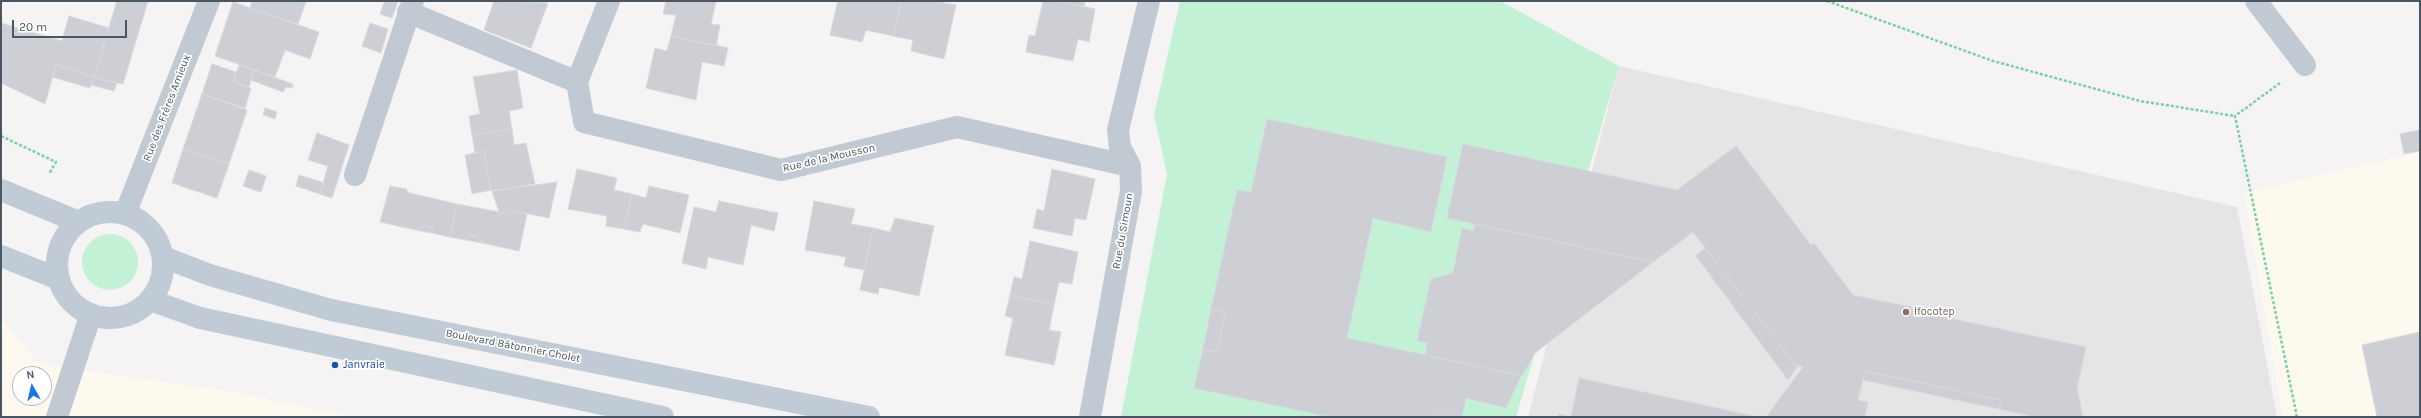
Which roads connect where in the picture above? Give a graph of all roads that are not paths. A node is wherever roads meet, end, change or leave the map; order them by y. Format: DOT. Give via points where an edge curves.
graph roads {
  1 [pos="209,1"];
  2 [pos="609,1"];
  3 [pos="1149,1"];
  4 [pos="2256,1"];
  5 [pos="410,6"];
  6 [pos="2305,65"];
  7 [pos="577,82"];
  8 [pos="1130,166"];
  9 [pos="355,175"];
  10 [pos="1,190"];
  11 [pos="125,214"];
  12 [pos="79,222"];
  13 [pos="1,256"];
  14 [pos="163,257"];
  15 [pos="59,279"];
  16 [pos="150,300"];
  17 [pos="91,314"];
  18 [pos="57,417"];
  19 [pos="663,417"];
  20 [pos="869,417"];
  21 [pos="1090,417"];
  1 -- 11 [label="street, Rue des Frères Amieux"];
  2 -- 7 [label="street"];
  3 -- 8 [label="street, Rue du Simoun" via="1118,130 1120,147"];
  4 -- 6 [label="street"];
  5 -- 7 [label="street"];
  5 -- 9 [label="street"];
  7 -- 8 [label="street, Rue de la Mousson" via="584,122 781,170 956,128"];
  8 -- 21 [label="street, Rue du Simoun" via="1131,191"];
  10 -- 12 [label="street"];
  11 -- 12 [label="street" via="103,212"];
  11 -- 14 [label="street" via="149,229"];
  12 -- 15 [label="street" via="60,246 57,261"];
  13 -- 15 [label="street"];
  14 -- 16 [label="street" via="161,278"];
  14 -- 20 [label="street, Boulevard Bâtonnier Cholet" via="210,275 331,310"];
  15 -- 17 [label="street" via="63,290 73,303"];
  16 -- 17 [label="street" via="126,315 110,318"];
  16 -- 19 [label="street" via="200,318"];
  17 -- 18 [label="street"];
}
